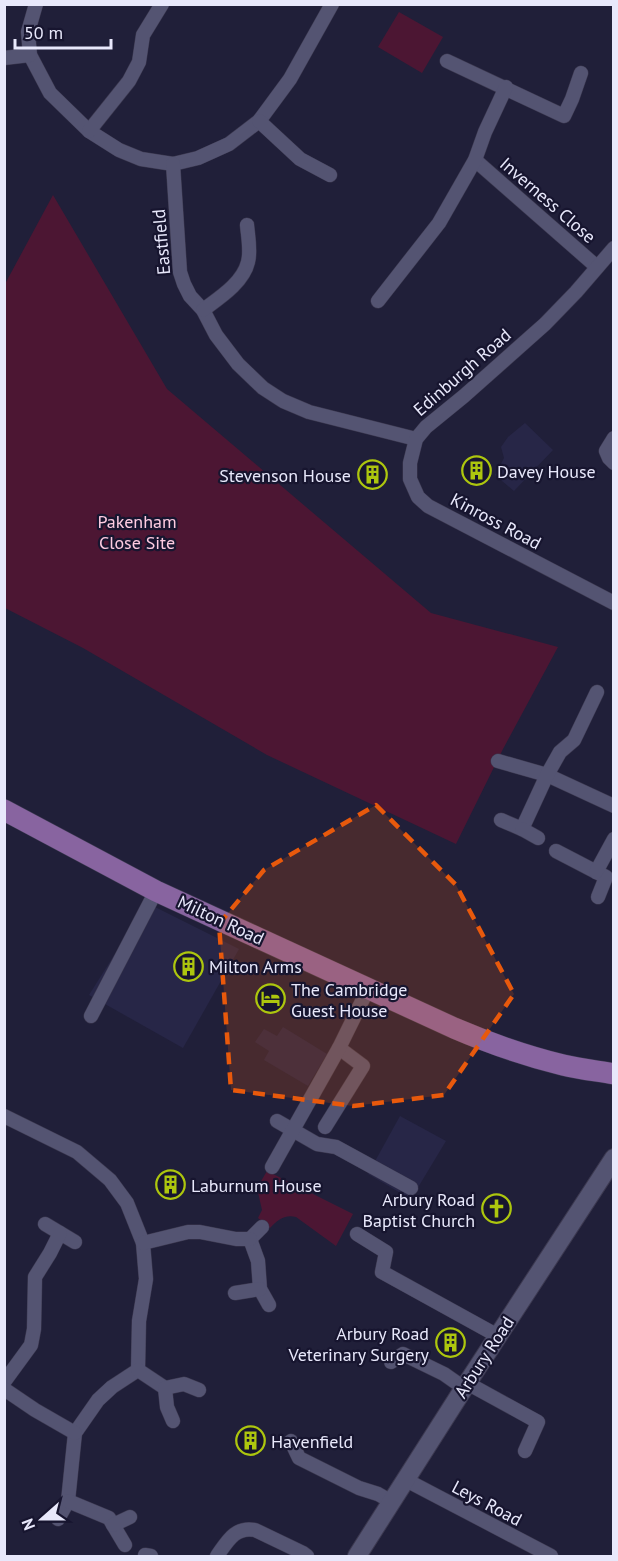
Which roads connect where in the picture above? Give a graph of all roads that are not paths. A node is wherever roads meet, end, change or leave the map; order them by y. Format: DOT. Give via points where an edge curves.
graph roads {
  1 [pos="36,4"];
  2 [pos="162,4"];
  3 [pos="332,4"];
  4 [pos="30,55"];
  5 [pos="4,58"];
  6 [pos="447,61"];
  7 [pos="581,73"];
  8 [pos="506,87"];
  9 [pos="259,121"];
  10 [pos="88,131"];
  11 [pos="475,160"];
  12 [pos="173,164"];
  13 [pos="330,175"];
  14 [pos="247,225"];
  15 [pos="614,248"];
  16 [pos="597,267"];
  17 [pos="378,301"];
  18 [pos="203,310"];
  19 [pos="614,438"];
  20 [pos="416,439"];
  21 [pos="614,462"];
  22 [pos="614,603"];
  23 [pos="597,692"];
  24 [pos="498,761"];
  25 [pos="547,775"];
  26 [pos="614,806"];
  27 [pos="4,810"];
  28 [pos="501,820"];
  29 [pos="522,829"];
  30 [pos="538,838"];
  31 [pos="614,838"];
  32 [pos="556,851"];
  33 [pos="596,872"];
  34 [pos="156,891"];
  35 [pos="598,897"];
  36 [pos="368,989"];
  37 [pos="91,1016"];
  38 [pos="339,1048"];
  39 [pos="614,1074"];
  40 [pos="4,1116"];
  41 [pos="277,1121"];
  42 [pos="325,1127"];
  43 [pos="292,1131"];
  44 [pos="614,1158"];
  45 [pos="273,1167"];
  46 [pos="411,1188"];
  47 [pos="45,1224"];
  48 [pos="262,1227"];
  49 [pos="60,1233"];
  50 [pos="357,1234"];
  51 [pos="250,1239"];
  52 [pos="75,1242"];
  53 [pos="143,1243"];
  54 [pos="260,1289"];
  55 [pos="235,1293"];
  56 [pos="269,1305"];
  57 [pos="498,1336"];
  58 [pos="391,1362"];
  59 [pos="138,1370"];
  60 [pos="4,1382"];
  61 [pos="465,1386"];
  62 [pos="165,1388"];
  63 [pos="4,1389"];
  64 [pos="199,1390"];
  65 [pos="172,1421"];
  66 [pos="75,1434"];
  67 [pos="291,1441"];
  68 [pos="525,1451"];
  69 [pos="406,1480"];
  70 [pos="68,1501"];
  71 [pos="392,1502"];
  72 [pos="130,1516"];
  73 [pos="58,1519"];
  74 [pos="113,1525"];
  75 [pos="125,1545"];
  76 [pos="217,1557"];
  77 [pos="307,1557"];
  78 [pos="357,1557"];
  79 [pos="551,1557"];
  1 -- 4 [label="street" via="28,32"];
  2 -- 10 [label="street" via="143,35 139,62 129,81"];
  3 -- 9 [label="street" via="297,68"];
  4 -- 5 [label="street"];
  4 -- 10 [label="street" via="50,93"];
  6 -- 8 [label="street"];
  7 -- 8 [label="street" via="564,116"];
  8 -- 11 [label="street, Inverness Close"];
  9 -- 12 [label="street" via="229,144"];
  9 -- 13 [label="street" via="300,159"];
  10 -- 12 [label="street" via="141,159"];
  11 -- 16 [label="street, Inverness Close"];
  11 -- 17 [label="street, Inverness Close" via="438,223 393,272"];
  12 -- 18 [label="street, Eastfield" via="180,272 190,296"];
  14 -- 18 [label="street" via="249,261 243,274"];
  15 -- 16 [label="street, Edinburgh Road"];
  16 -- 20 [label="street, Edinburgh Road" via="545,324"];
  18 -- 20 [label="street, Edinburgh Road" via="238,364 283,401 309,412"];
  19 -- 21 [label="street" via="606,451"];
  20 -- 22 [label="street, Kinross Road" via="410,479 418,497 428,506"];
  23 -- 25 [label="street" via="574,740 560,752"];
  24 -- 25 [label="street"];
  25 -- 26 [label="street"];
  25 -- 29 [label="street"];
  27 -- 34 [label="main road, Milton Road"];
  28 -- 29 [label="street"];
  29 -- 30 [label="street"];
  31 -- 33 [label="street"];
  32 -- 33 [label="street"];
  33 -- 35 [label="street" via="606,877"];
  34 -- 36 [label="main road, Milton Road"];
  34 -- 37 [label="street"];
  36 -- 38 [label="street"];
  36 -- 39 [label="main road, Milton Road" via="487,1042 565,1066"];
  38 -- 42 [label="street" via="363,1066"];
  38 -- 43 [label="street"];
  40 -- 53 [label="street" via="77,1152 110,1180 127,1203"];
  41 -- 43 [label="street"];
  43 -- 45 [label="street"];
  43 -- 46 [label="street" via="317,1144 336,1147"];
  44 -- 57 [label="street, Arbury Road"];
  47 -- 49 [label="street"];
  48 -- 51 [label="street"];
  49 -- 52 [label="street"];
  49 -- 60 [label="street" via="35,1277 31,1345"];
  50 -- 57 [label="street" via="386,1252 382,1272"];
  51 -- 53 [label="street" via="188,1232"];
  51 -- 54 [label="street" via="258,1260"];
  53 -- 59 [label="street" via="146,1279 139,1321"];
  54 -- 55 [label="street"];
  54 -- 56 [label="street"];
  57 -- 61 [label="street, Arbury Road"];
  58 -- 61 [label="street" via="403,1354"];
  59 -- 62 [label="street"];
  59 -- 66 [label="street" via="98,1400"];
  61 -- 68 [label="street" via="538,1422"];
  61 -- 69 [label="street, Arbury Road"];
  62 -- 64 [label="street" via="184,1384"];
  62 -- 65 [label="street"];
  63 -- 66 [label="street"];
  66 -- 70 [label="street"];
  67 -- 71 [label="street" via="300,1458"];
  69 -- 71 [label="street, Arbury Road"];
  69 -- 79 [label="street, Leys Road"];
  70 -- 73 [label="street"];
  70 -- 74 [label="street" via="109,1518"];
  71 -- 78 [label="street, Arbury Road"];
  72 -- 74 [label="street"];
  74 -- 75 [label="street"];
  76 -- 77 [label="street" via="232,1535 249,1529"];
}
